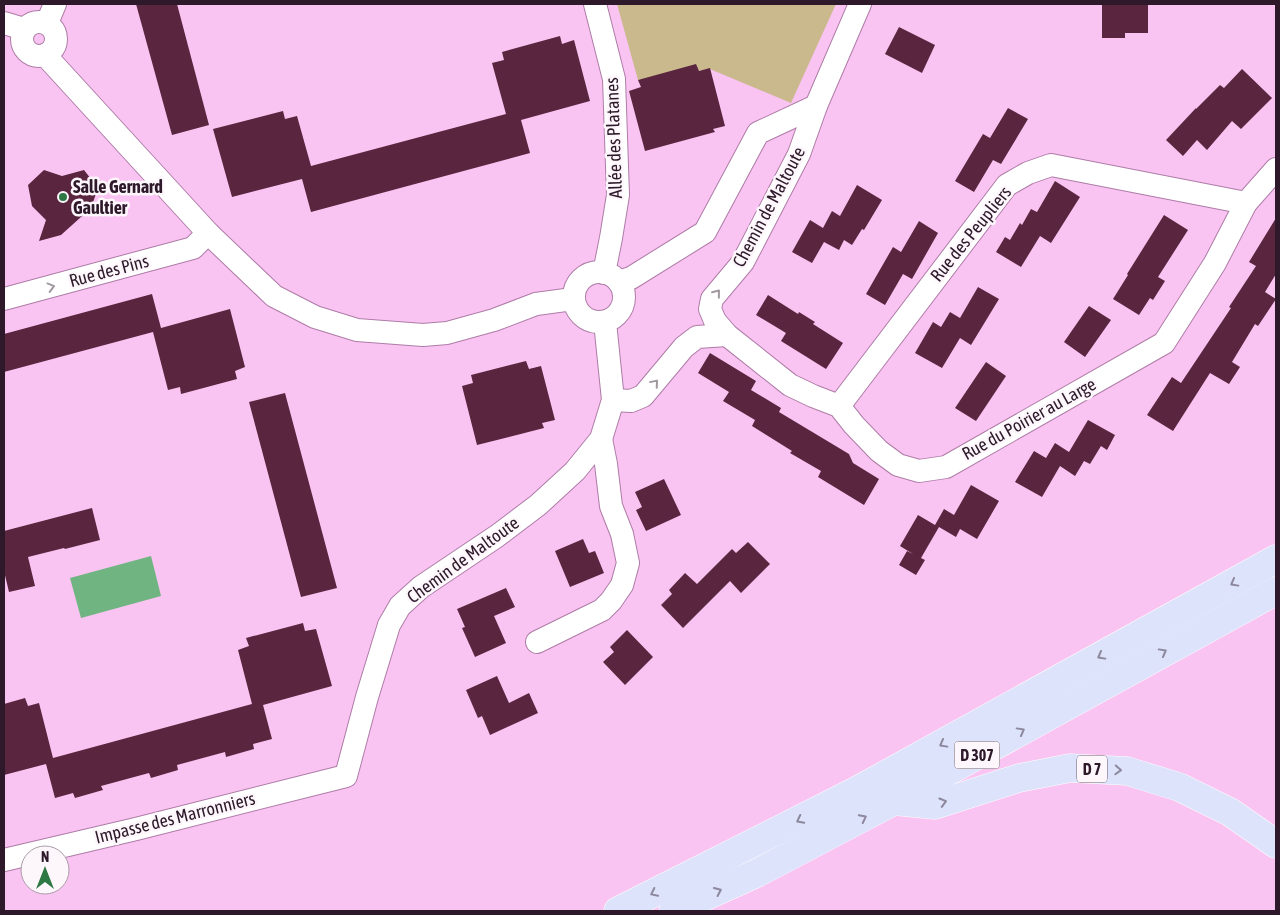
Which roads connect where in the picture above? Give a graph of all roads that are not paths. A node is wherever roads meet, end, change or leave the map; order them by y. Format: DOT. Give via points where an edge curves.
graph roads {
  1 [pos="596,4"];
  2 [pos="860,4"];
  3 [pos="51,13"];
  4 [pos="14,26"];
  5 [pos="45,55"];
  6 [pos="816,106"];
  7 [pos="1276,169"];
  8 [pos="1246,203"];
  9 [pos="210,234"];
  10 [pos="612,278"];
  11 [pos="4,299"];
  12 [pos="573,299"];
  13 [pos="605,322"];
  14 [pos="727,335"];
  15 [pos="613,400"];
  16 [pos="839,406"];
  17 [pos="601,439"];
  18 [pos="1276,559"];
  19 [pos="1276,591"];
  20 [pos="537,642"];
  21 [pos="346,776"];
  22 [pos="894,801"];
  23 [pos="1276,844"];
  24 [pos="4,860"];
  25 [pos="618,911"];
  26 [pos="674,911"];
  1 -- 10 [label="street, Allée des Platanes" via="614,79 618,195 611,238"];
  2 -- 6 [label="street, Chemin de Maltoute"];
  3 -- 4 [label="street" via="41,22"];
  3 -- 5 [label="street" via="56,43"];
  4 -- 5 [label="street" via="28,53"];
  5 -- 9 [label="street"];
  6 -- 10 [label="street, Chemin de Maltoute" via="758,134 705,232 631,278"];
  14 -- 6 [label="street, Chemin de Maltoute, one-way" via="715,321 710,309 712,299 743,262 799,154"];
  7 -- 8 [label="street, Rue du Poirier au Large"];
  8 -- 16 [label="street, Rue des Peupliers" via="1051,165 1028,173 1007,185"];
  8 -- 16 [label="street, Rue du Poirier au Large" via="1215,263 1164,343 946,467 919,471 898,465 854,425"];
  11 -- 9 [label="street, Rue des Pins, one-way" via="193,248"];
  9 -- 12 [label="street" via="274,296 315,317 357,330 423,335 447,333 536,304"];
  10 -- 12 [label="street" via="599,272 583,277 577,283"];
  10 -- 13 [label="street" via="623,289 623,306 619,313"];
  12 -- 13 [label="street" via="583,317 598,323"];
  13 -- 15 [label="street, Chemin de Maltoute"];
  15 -- 14 [label="street, one-way" via="631,401 643,396 684,347 697,337"];
  14 -- 16 [label="street" via="790,385"];
  15 -- 17 [label="street, Chemin de Maltoute"];
  17 -- 20 [label="street" via="611,506 628,562 622,585 602,610"];
  17 -- 21 [label="street, Chemin de Maltoute" via="575,471 538,505 421,587 400,606 389,625"];
  18 -- 25 [label="main road, D 307, one-way" via="856,792"];
  22 -- 19 [label="main road, D 307, one-way"];
  21 -- 24 [label="street, Impasse des Marronniers"];
  22 -- 23 [label="main road, D 7, one-way" via="935,804 1018,778 1070,768 1128,771 1179,787 1230,812"];
  26 -- 22 [label="main road, D 307, one-way"];
}
